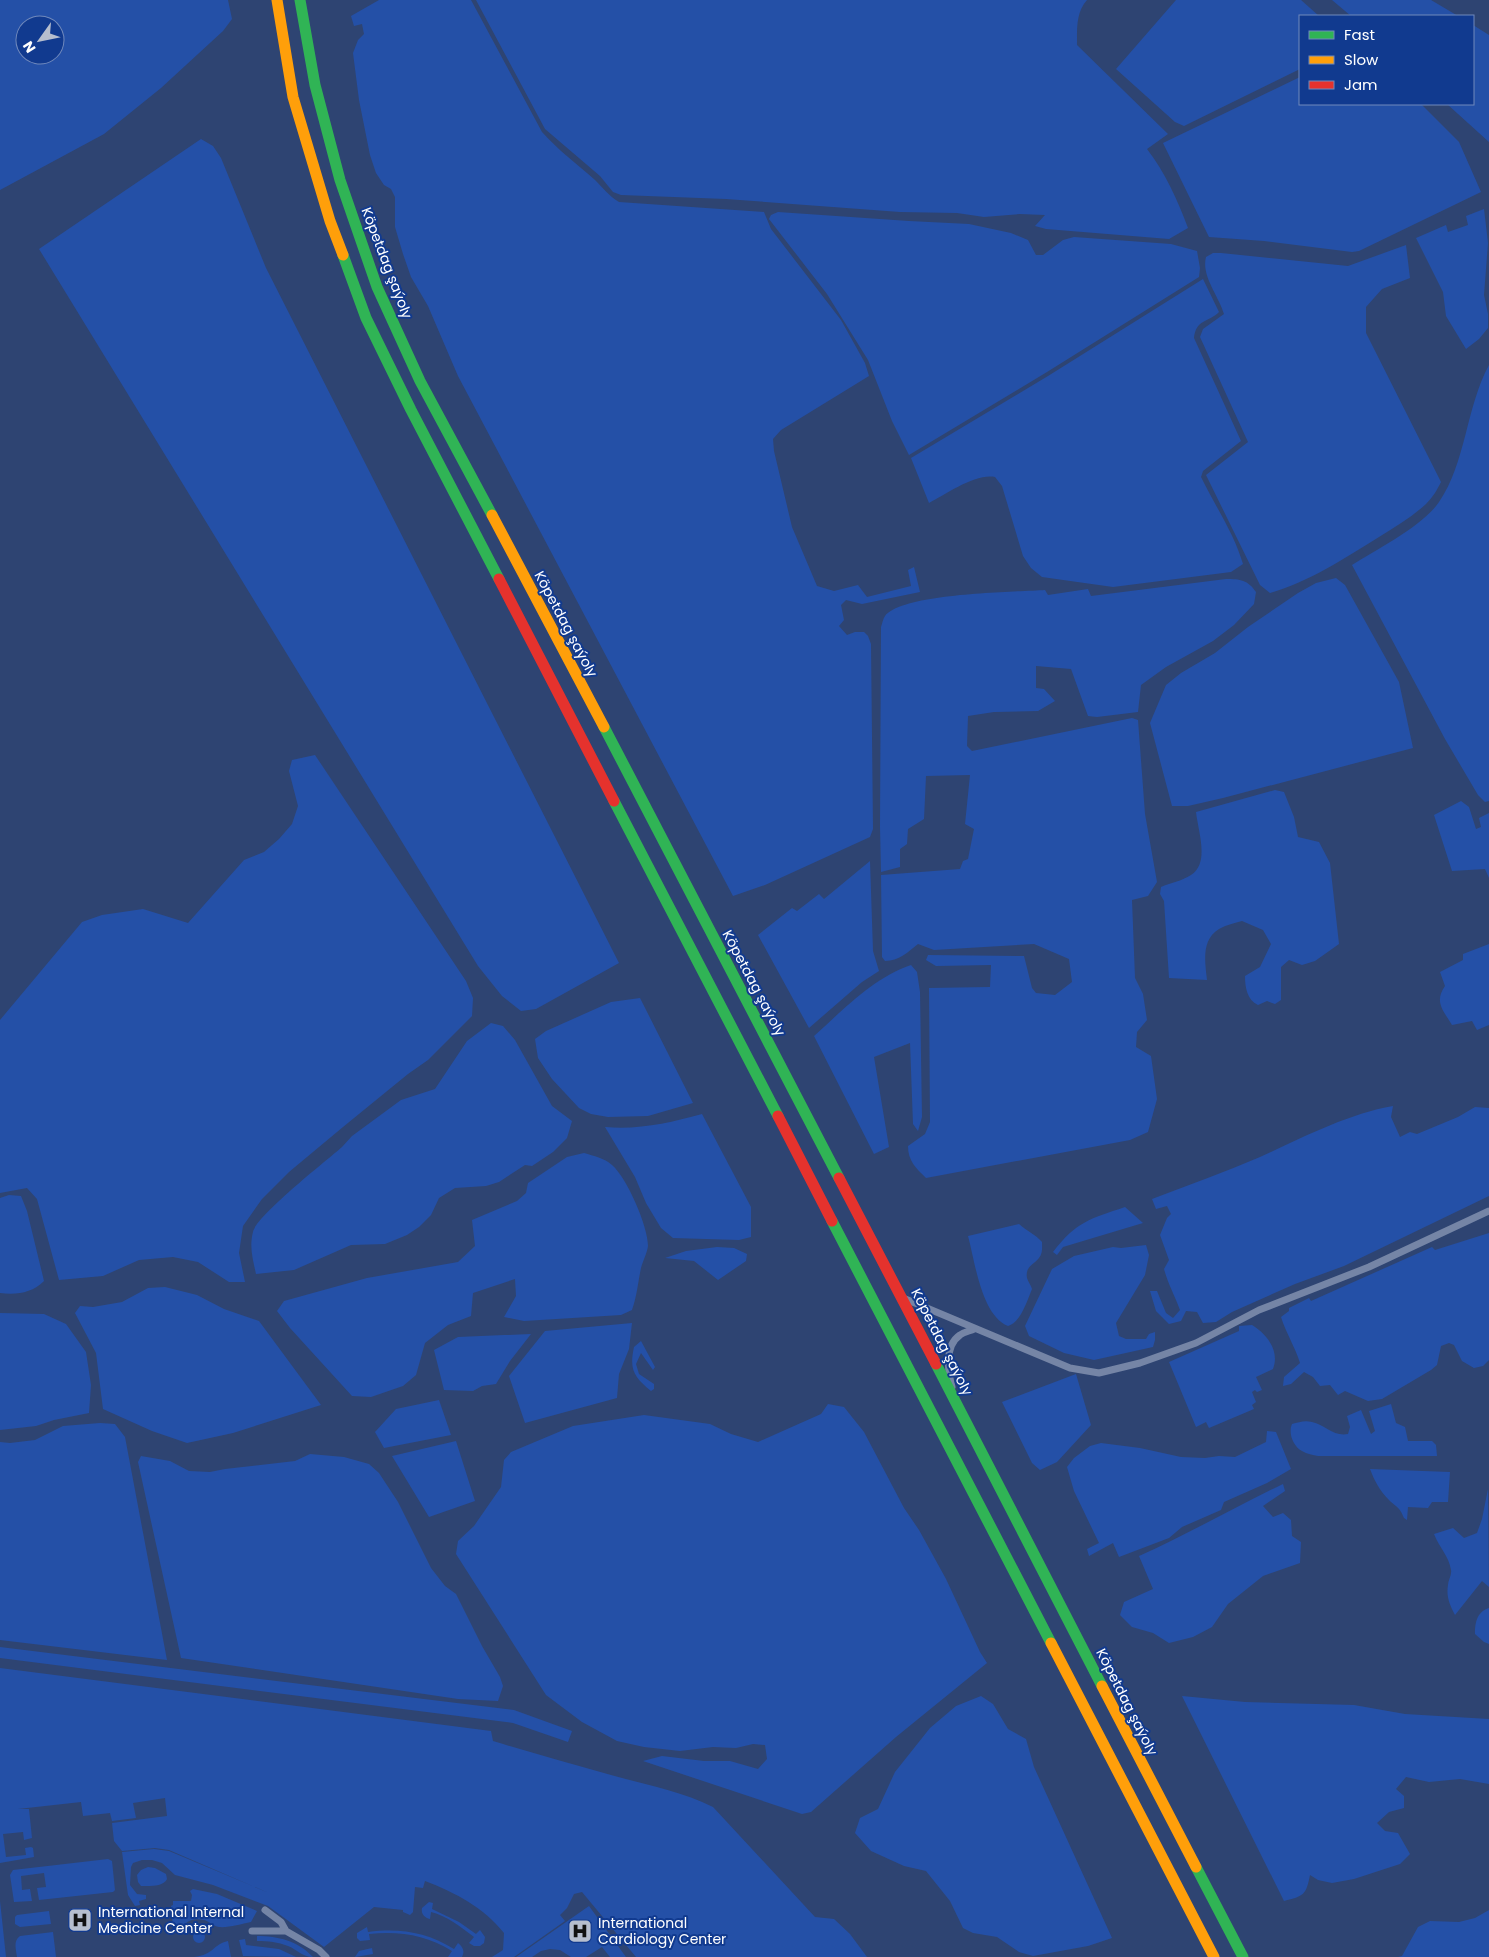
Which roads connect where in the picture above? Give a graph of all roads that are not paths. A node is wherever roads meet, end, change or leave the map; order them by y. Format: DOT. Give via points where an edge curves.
graph roads {
  1 [pos="277,0"];
  2 [pos="300,0"];
  3 [pos="1489,1211"];
  4 [pos="903,1298"];
  5 [pos="974,1329"];
  6 [pos="956,1402"];
  7 [pos="266,1910"];
  8 [pos="252,1930"];
  9 [pos="286,1931"];
  10 [pos="326,1957"];
  11 [pos="1214,1957"];
  12 [pos="1243,1957"];
  1 -- 11 [label="main road" via="293,97 330,221 366,318"];
  2 -- 4 [label="main road, Köpetdag şaýoly" via="315,86 340,180 377,287 420,381"];
  3 -- 5 [label="street" via="1369,1267 1260,1310 1196,1343 1099,1374 1070,1368"];
  4 -- 5 [label="street"];
  4 -- 6 [label="main road, Köpetdag şaýoly"];
  5 -- 6 [label="street" via="960,1335 952,1344 948,1372"];
  6 -- 12 [label="main road, Köpetdag şaýoly"];
  7 -- 9 [label="street" via="281,1922"];
  8 -- 9 [label="street"];
  9 -- 10 [label="street"];
}
